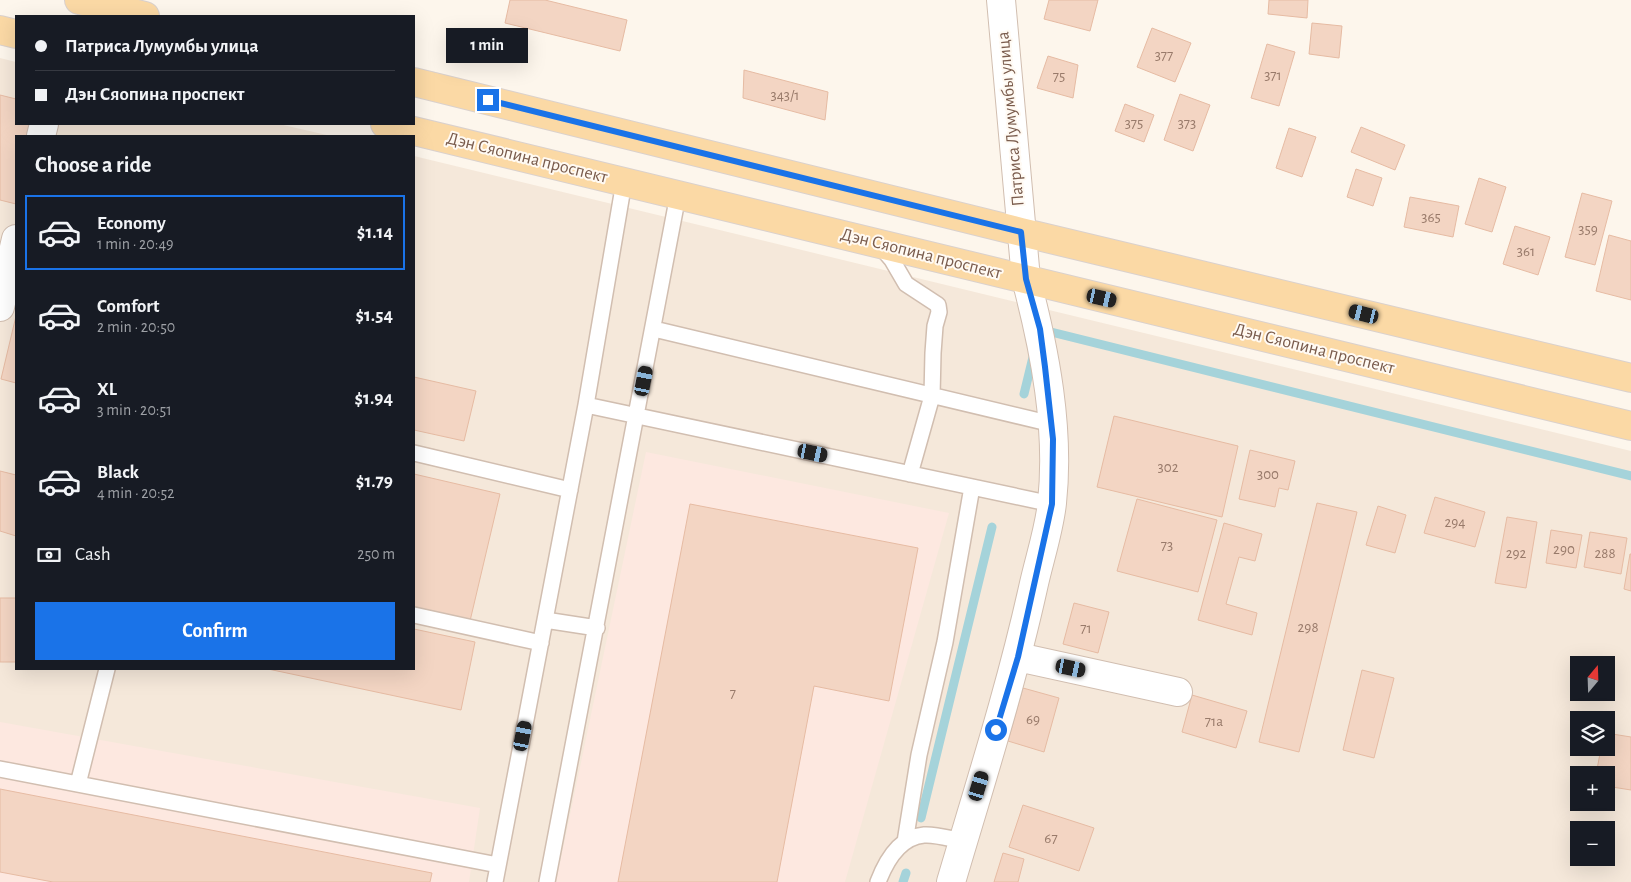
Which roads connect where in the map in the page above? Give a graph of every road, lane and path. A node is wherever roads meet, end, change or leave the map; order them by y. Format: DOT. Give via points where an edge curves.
graph roads {
  1 [pos="79,0"];
  2 [pos="1001,0"];
  3 [pos="142,15"];
  4 [pos="0,30"];
  5 [pos="15,34"];
  6 [pos="415,82"];
  7 [pos="389,125"];
  8 [pos="624,182"];
  9 [pos="678,195"];
  10 [pos="1021,232"];
  11 [pos="15,243"];
  12 [pos="879,244"];
  13 [pos="1026,279"];
  14 [pos="0,307"];
  15 [pos="654,329"];
  16 [pos="1631,378"];
  17 [pos="932,396"];
  18 [pos="586,405"];
  19 [pos="638,416"];
  20 [pos="1052,424"];
  21 [pos="1631,426"];
  22 [pos="415,453"];
  23 [pos="910,474"];
  24 [pos="972,487"];
  25 [pos="570,490"];
  26 [pos="1052,504"];
  27 [pos="415,615"];
  28 [pos="545,620"];
  29 [pos="597,628"];
  30 [pos="541,643"];
  31 [pos="1018,657"];
  32 [pos="107,670"];
  33 [pos="1178,692"];
  34 [pos="0,769"];
  35 [pos="78,784"];
  36 [pos="963,841"];
  37 [pos="905,842"];
  38 [pos="498,865"];
  39 [pos="495,882"];
  40 [pos="547,882"];
  41 [pos="878,882"];
  42 [pos="951,882"];
  1 -- 3 [label="main road"];
  2 -- 10 [label="street, Патриса Лумумбы улица"];
  4 -- 5 [label="main road"];
  6 -- 10 [label="main road"];
  7 -- 8 [label="main road, Дэн Сяопина проспект"];
  8 -- 9 [label="main road, Дэн Сяопина проспект"];
  8 -- 18 [label="lane"];
  9 -- 12 [label="main road, Дэн Сяопина проспект"];
  9 -- 15 [label="lane"];
  10 -- 13 [label="street, Патриса Лумумбы улица"];
  10 -- 16 [label="main road"];
  11 -- 14 [label="street"];
  12 -- 13 [label="main road, Дэн Сяопина проспект"];
  12 -- 17 [label="lane" via="906,284 938,304"];
  13 -- 20 [label="street, Патриса Лумумбы улица" via="1040,329"];
  13 -- 21 [label="main road, Дэн Сяопина проспект"];
  15 -- 17 [label="lane"];
  15 -- 19 [label="lane"];
  17 -- 20 [label="lane"];
  17 -- 23 [label="lane"];
  18 -- 19 [label="lane"];
  18 -- 25 [label="lane"];
  19 -- 23 [label="lane"];
  19 -- 29 [label="lane"];
  20 -- 26 [label="street, Патриса Лумумбы улица"];
  22 -- 25 [label="lane"];
  23 -- 24 [label="lane"];
  24 -- 26 [label="lane"];
  24 -- 37 [label="lane"];
  25 -- 28 [label="lane"];
  26 -- 31 [label="street, Патриса Лумумбы улица"];
  27 -- 30 [label="lane"];
  28 -- 29 [label="lane"];
  28 -- 30 [label="lane"];
  29 -- 40 [label="lane"];
  30 -- 38 [label="lane"];
  31 -- 33 [label="street"];
  31 -- 36 [label="street, Патриса Лумумбы улица"];
  32 -- 35 [label="lane"];
  34 -- 35 [label="lane"];
  35 -- 38 [label="lane"];
  36 -- 37 [label="lane" via="926,835"];
  36 -- 42 [label="street, Патриса Лумумбы улица"];
  37 -- 41 [label="lane" via="892,854"];
  38 -- 39 [label="lane"];
}
